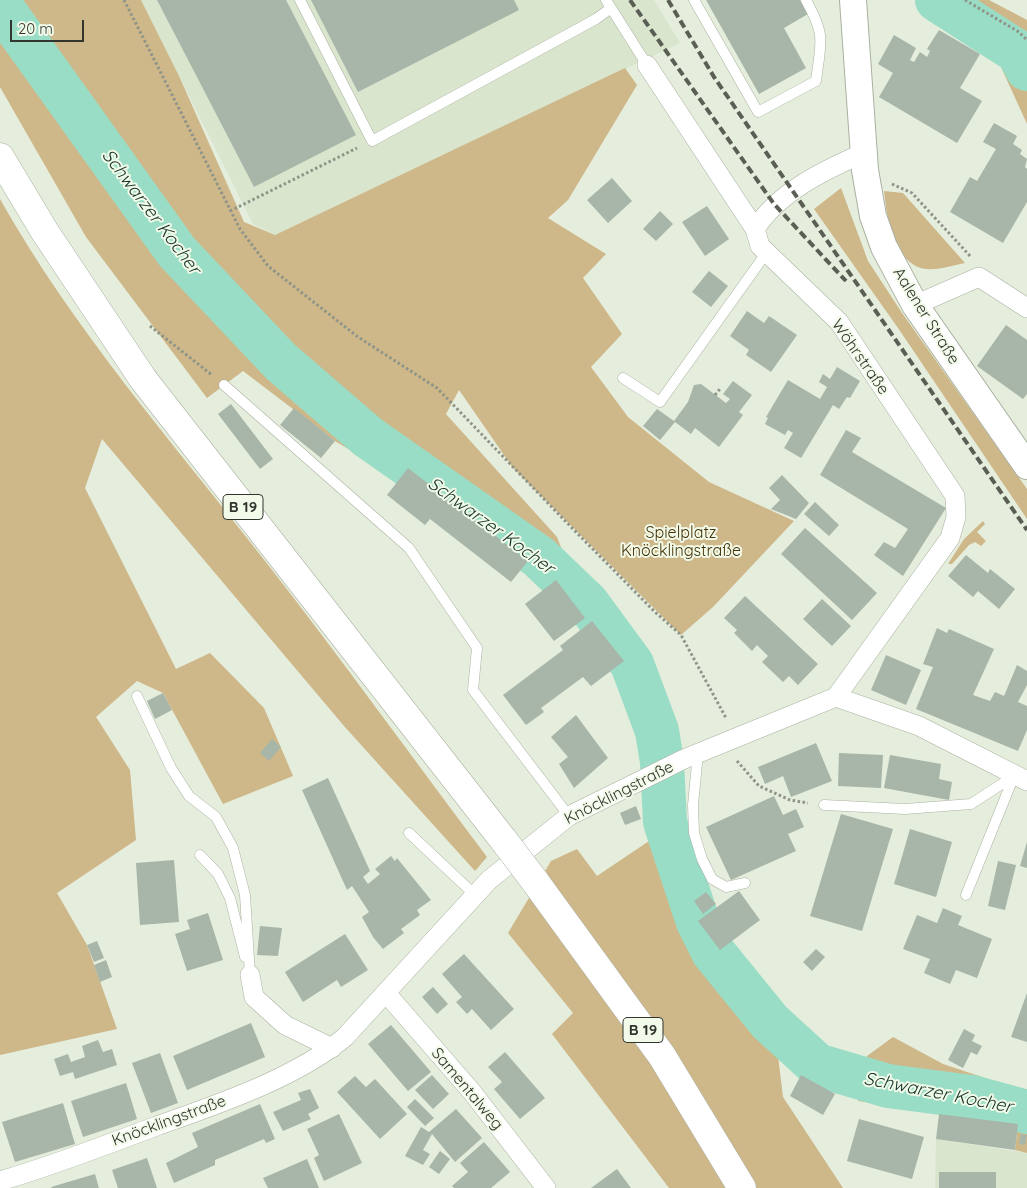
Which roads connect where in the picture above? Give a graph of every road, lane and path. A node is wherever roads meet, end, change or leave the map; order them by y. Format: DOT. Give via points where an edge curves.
graph roads {
  1 [pos="124,0"];
  2 [pos="300,0"];
  3 [pos="694,0"];
  4 [pos="806,0"];
  5 [pos="853,0"];
  6 [pos="965,0"];
  7 [pos="609,4"];
  8 [pos="1027,40"];
  9 [pos="647,66"];
  10 [pos="372,141"];
  11 [pos="0,157"];
  12 [pos="864,162"];
  13 [pos="230,211"];
  14 [pos="755,228"];
  15 [pos="767,252"];
  16 [pos="979,277"];
  17 [pos="915,305"];
  18 [pos="1027,308"];
  19 [pos="150,326"];
  20 [pos="623,378"];
  21 [pos="224,385"];
  22 [pos="720,389"];
  23 [pos="715,394"];
  24 [pos="1027,466"];
  25 [pos="137,696"];
  26 [pos="836,697"];
  27 [pos="728,740"];
  28 [pos="698,753"];
  29 [pos="1021,778"];
  30 [pos="824,804"];
  31 [pos="568,816"];
  32 [pos="409,833"];
  33 [pos="200,855"];
  34 [pos="745,883"];
  35 [pos="966,895"];
  36 [pos="476,896"];
  37 [pos="250,975"];
  38 [pos="386,993"];
  39 [pos="332,1048"];
  40 [pos="0,1181"];
  41 [pos="546,1188"];
  42 [pos="742,1188"];
  1 -- 13 [label="path"];
  2 -- 10 [label="lane"];
  3 -- 4 [label="lane" via="758,112 816,81 822,38 818,22"];
  5 -- 12 [label="street, Aalener Straße"];
  6 -- 8 [label="path"];
  7 -- 9 [label="lane, Wöhrstraße"];
  7 -- 10 [label="lane" via="596,19"];
  9 -- 14 [label="street, Wöhrstraße"];
  10 -- 13 [label="path"];
  11 -- 42 [label="highway, B 19, bridge" via="45,232 143,380 506,842 662,1056"];
  12 -- 14 [label="street" via="836,165 774,204"];
  12 -- 16 [label="path" via="912,193 980,266"];
  12 -- 17 [label="street, Aalener Straße" via="872,216 884,247"];
  13 -- 27 [label="path" via="268,266 358,338 437,388 655,612 681,634"];
  14 -- 15 [label="street, Wöhrstraße" via="760,246"];
  15 -- 20 [label="lane" via="660,402"];
  15 -- 26 [label="street, Wöhrstraße" via="839,322 955,496 956,517 950,538"];
  16 -- 17 [label="street"];
  16 -- 18 [label="street"];
  17 -- 24 [label="street, Aalener Straße"];
  19 -- 21 [label="path"];
  21 -- 31 [label="lane" via="409,548 477,648 474,690"];
  22 -- 23 [label="path"];
  25 -- 37 [label="lane" via="175,775 189,796 216,817 233,848 246,895"];
  26 -- 27 [label="street, Knöcklingstraße"];
  26 -- 29 [label="street" via="918,726"];
  27 -- 28 [label="street, Knöcklingstraße"];
  27 -- 30 [label="path" via="758,786 790,800"];
  28 -- 31 [label="street, Knöcklingstraße"];
  28 -- 34 [label="lane" via="693,805 702,859 712,879 726,886"];
  29 -- 30 [label="lane" via="971,804 905,809"];
  29 -- 35 [label="lane"];
  31 -- 36 [label="street, Knöcklingstraße" via="489,880"];
  32 -- 36 [label="lane"];
  33 -- 37 [label="lane" via="218,874 230,898"];
  36 -- 38 [label="street, Knöcklingstraße"];
  37 -- 39 [label="street" via="254,997 284,1025"];
  38 -- 39 [label="street, Knöcklingstraße"];
  38 -- 41 [label="street, Samentalweg" via="472,1092"];
  39 -- 40 [label="street, Knöcklingstraße" via="225,1102"];
}
